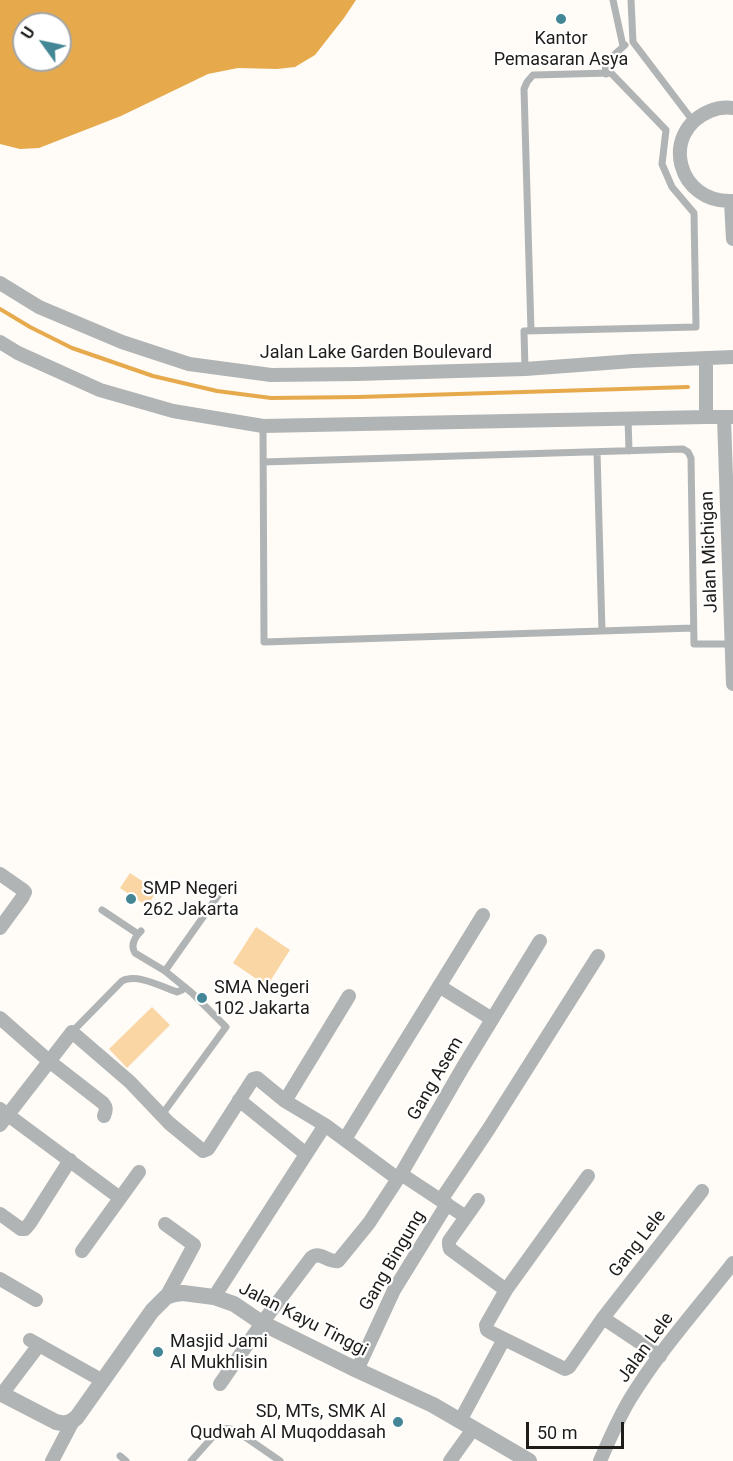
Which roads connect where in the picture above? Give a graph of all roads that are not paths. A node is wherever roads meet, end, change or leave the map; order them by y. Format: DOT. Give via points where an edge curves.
graph roads {
  1 [pos="613,0"];
  2 [pos="631,0"];
  3 [pos="633,42"];
  4 [pos="623,46"];
  5 [pos="606,74"];
  6 [pos="733,108"];
  7 [pos="693,121"];
  8 [pos="732,202"];
  9 [pos="733,239"];
  10 [pos="0,283"];
  11 [pos="531,331"];
  12 [pos="0,342"];
  13 [pos="733,357"];
  14 [pos="706,358"];
  15 [pos="525,369"];
  16 [pos="706,417"];
  17 [pos="729,417"];
  18 [pos="628,418"];
  19 [pos="263,426"];
  20 [pos="629,451"];
  21 [pos="597,452"];
  22 [pos="263,462"];
  23 [pos="693,628"];
  24 [pos="602,631"];
  25 [pos="732,644"];
  26 [pos="733,684"];
  27 [pos="0,874"];
  28 [pos="220,893"];
  29 [pos="102,910"];
  30 [pos="483,915"];
  31 [pos="0,928"];
  32 [pos="540,940"];
  33 [pos="598,956"];
  34 [pos="165,972"];
  35 [pos="439,986"];
  36 [pos="185,987"];
  37 [pos="349,996"];
  38 [pos="0,1018"];
  39 [pos="492,1019"];
  40 [pos="72,1032"];
  41 [pos="49,1061"];
  42 [pos="239,1100"];
  43 [pos="285,1101"];
  44 [pos="104,1116"];
  45 [pos="161,1116"];
  46 [pos="2,1117"];
  47 [pos="326,1125"];
  48 [pos="345,1139"];
  49 [pos="306,1154"];
  50 [pos="70,1160"];
  51 [pos="139,1172"];
  52 [pos="400,1176"];
  53 [pos="588,1176"];
  54 [pos="702,1191"];
  55 [pos="120,1198"];
  56 [pos="478,1200"];
  57 [pos="444,1202"];
  58 [pos="0,1214"];
  59 [pos="466,1217"];
  60 [pos="165,1224"];
  61 [pos="82,1251"];
  62 [pos="733,1263"];
  63 [pos="0,1279"];
  64 [pos="506,1290"];
  65 [pos="166,1297"];
  66 [pos="214,1297"];
  67 [pos="36,1300"];
  68 [pos="603,1318"];
  69 [pos="262,1323"];
  70 [pos="504,1340"];
  71 [pos="660,1356"];
  72 [pos="357,1370"];
  73 [pos="103,1381"];
  74 [pos="220,1384"];
  75 [pos="1,1394"];
  76 [pos="73,1421"];
  77 [pos="466,1425"];
  78 [pos="522,1459"];
  79 [pos="52,1461"];
  80 [pos="191,1461"];
  81 [pos="280,1461"];
  82 [pos="450,1461"];
  83 [pos="600,1461"];
  1 -- 4 [label="lane"];
  2 -- 3 [label="lane"];
  3 -- 4 [label="lane"];
  3 -- 7 [label="lane"];
  4 -- 5 [label="lane" via="605,63"];
  5 -- 11 [label="lane" via="533,75 524,89"];
  5 -- 11 [label="lane" via="611,73 666,130 663,164 672,187 694,213 696,327"];
  6 -- 7 [label="street" via="715,108"];
  7 -- 8 [label="street" via="680,151 681,167 688,182 715,201"];
  8 -- 9 [label="street"];
  10 -- 15 [label="street, Jalan Lake Garden Boulevard" via="39,307 122,342 189,364 271,375"];
  11 -- 15 [label="lane" via="524,331"];
  12 -- 19 [label="street" via="100,390 173,411"];
  13 -- 14 [label="street, Jalan Lake Garden Boulevard"];
  14 -- 15 [label="street, Jalan Lake Garden Boulevard"];
  14 -- 16 [label="street"];
  16 -- 17 [label="street"];
  16 -- 18 [label="street"];
  17 -- 25 [label="street, Jalan Michigan"];
  18 -- 19 [label="street"];
  18 -- 20 [label="lane"];
  19 -- 22 [label="lane"];
  20 -- 21 [label="lane"];
  20 -- 23 [label="lane" via="683,449 691,458"];
  21 -- 22 [label="lane"];
  21 -- 24 [label="lane"];
  22 -- 24 [label="lane" via="264,642"];
  23 -- 24 [label="lane"];
  23 -- 25 [label="lane" via="694,644"];
  25 -- 26 [label="street, Jalan Michigan"];
  27 -- 31 [label="street" via="25,892"];
  28 -- 34 [label="lane"];
  29 -- 34 [label="lane" via="139,932 133,946 135,952"];
  30 -- 35 [label="street"];
  32 -- 39 [label="street, Gang Asem"];
  33 -- 57 [label="street, Gang Bingung"];
  34 -- 36 [label="lane"];
  35 -- 39 [label="street"];
  35 -- 48 [label="street"];
  36 -- 40 [label="lane" via="177,992 127,979"];
  36 -- 45 [label="lane" via="226,1028"];
  37 -- 43 [label="street"];
  38 -- 41 [label="street"];
  39 -- 52 [label="street, Gang Asem"];
  40 -- 41 [label="street"];
  40 -- 45 [label="street" via="130,1082"];
  41 -- 44 [label="street" via="103,1102"];
  41 -- 46 [label="street"];
  42 -- 43 [label="street" via="257,1078"];
  42 -- 45 [label="street" via="206,1151"];
  42 -- 49 [label="street"];
  43 -- 47 [label="street"];
  46 -- 50 [label="street"];
  47 -- 48 [label="street"];
  47 -- 49 [label="street"];
  48 -- 52 [label="street"];
  49 -- 66 [label="street"];
  50 -- 55 [label="street"];
  50 -- 58 [label="street" via="25,1229"];
  51 -- 55 [label="street"];
  52 -- 57 [label="street"];
  52 -- 69 [label="street, Gang Asem" via="341,1259 333,1262 317,1254 311,1258"];
  53 -- 64 [label="street"];
  54 -- 68 [label="street, Gang Lele"];
  55 -- 61 [label="street"];
  56 -- 59 [label="street"];
  57 -- 59 [label="street"];
  57 -- 72 [label="street, Gang Bingung" via="394,1290"];
  59 -- 64 [label="street" via="449,1241 450,1249"];
  60 -- 65 [label="street" via="194,1245"];
  62 -- 71 [label="street, Jalan Lele"];
  63 -- 67 [label="street"];
  64 -- 70 [label="street" via="486,1327"];
  65 -- 66 [label="street, Jalan Kayu Tinggi" via="183,1293"];
  65 -- 73 [label="street"];
  66 -- 69 [label="street, Jalan Kayu Tinggi" via="234,1304"];
  68 -- 70 [label="street, Gang Lele" via="565,1369"];
  68 -- 71 [label="street"];
  69 -- 72 [label="street, Jalan Kayu Tinggi"];
  69 -- 74 [label="street"];
  70 -- 77 [label="street"];
  71 -- 83 [label="street, Jalan Lele" via="631,1398"];
  72 -- 77 [label="street, Jalan Kayu Tinggi"];
  73 -- 75 [label="street" via="35,1342"];
  73 -- 76 [label="street"];
  75 -- 76 [label="street" via="56,1422"];
  76 -- 79 [label="street"];
  77 -- 78 [label="street, Jalan Kayu Tinggi"];
  77 -- 82 [label="street"];
  80 -- 81 [label="lane" via="223,1428 238,1432"];
}
